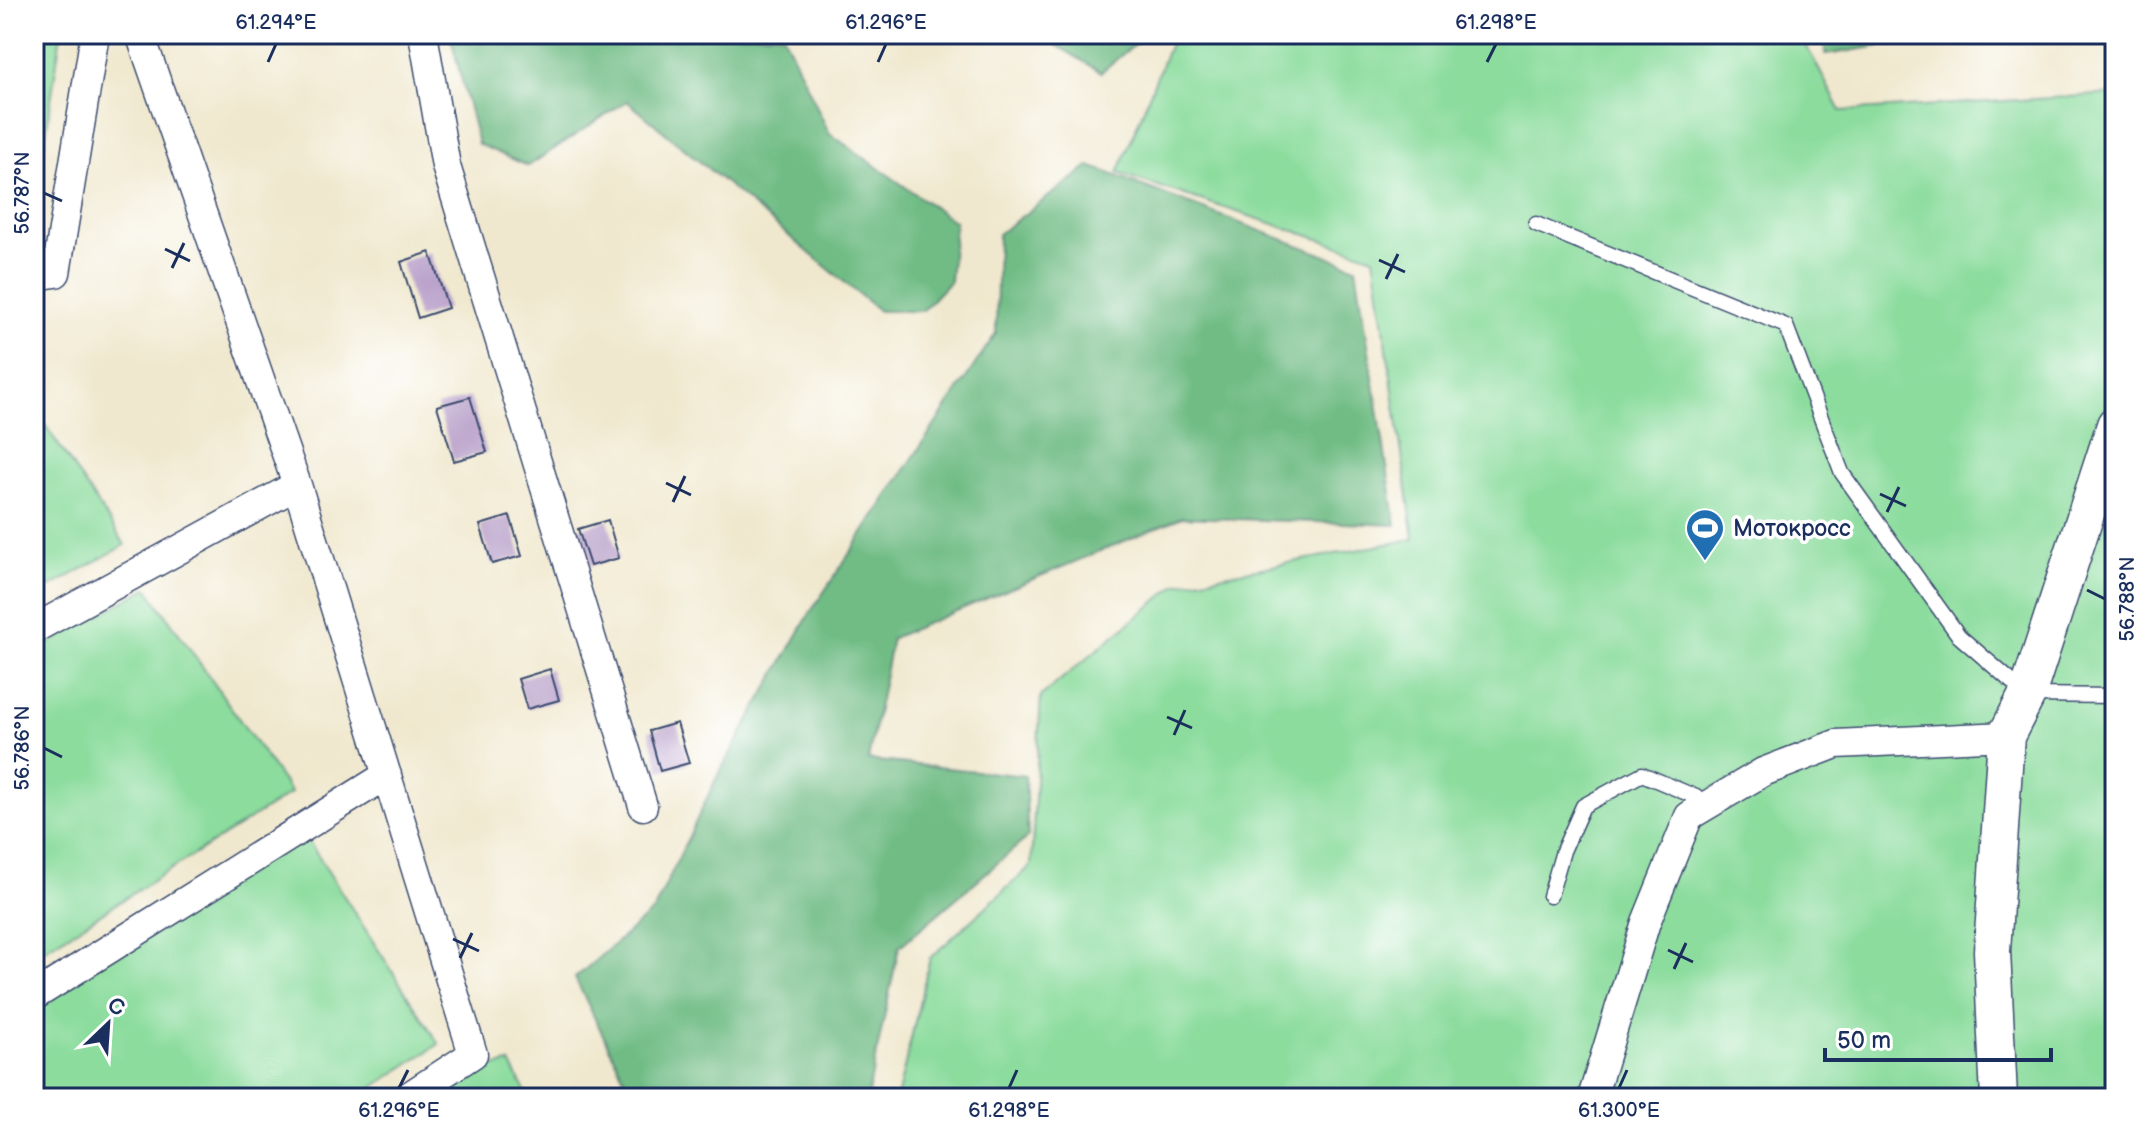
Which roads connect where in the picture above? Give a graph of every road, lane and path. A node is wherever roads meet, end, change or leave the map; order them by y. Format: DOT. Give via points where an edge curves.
graph roads {
  1 [pos="95,34"];
  2 [pos="140,34"];
  3 [pos="423,34"];
  4 [pos="1536,224"];
  5 [pos="34,276"];
  6 [pos="2115,425"];
  7 [pos="297,485"];
  8 [pos="34,629"];
  9 [pos="2027,695"];
  10 [pos="2115,696"];
  11 [pos="2006,736"];
  12 [pos="387,775"];
  13 [pos="1710,803"];
  14 [pos="643,806"];
  15 [pos="1550,896"];
  16 [pos="34,996"];
  17 [pos="406,1098"];
  18 [pos="1592,1098"];
  19 [pos="1999,1098"];
  1 -- 5 [label="street" via="56,273"];
  2 -- 7 [label="street"];
  3 -- 14 [label="street" via="446,166"];
  4 -- 9 [label="lane" via="1786,326 1842,473 1959,636"];
  6 -- 9 [label="street"];
  7 -- 8 [label="street"];
  7 -- 12 [label="street"];
  9 -- 10 [label="lane"];
  9 -- 11 [label="street"];
  11 -- 13 [label="street" via="1836,744 1763,772"];
  11 -- 19 [label="street" via="1992,951"];
  12 -- 16 [label="street"];
  12 -- 17 [label="street" via="473,1054"];
  13 -- 15 [label="lane" via="1642,774 1583,806"];
  13 -- 18 [label="street" via="1689,816 1646,922"];
}
